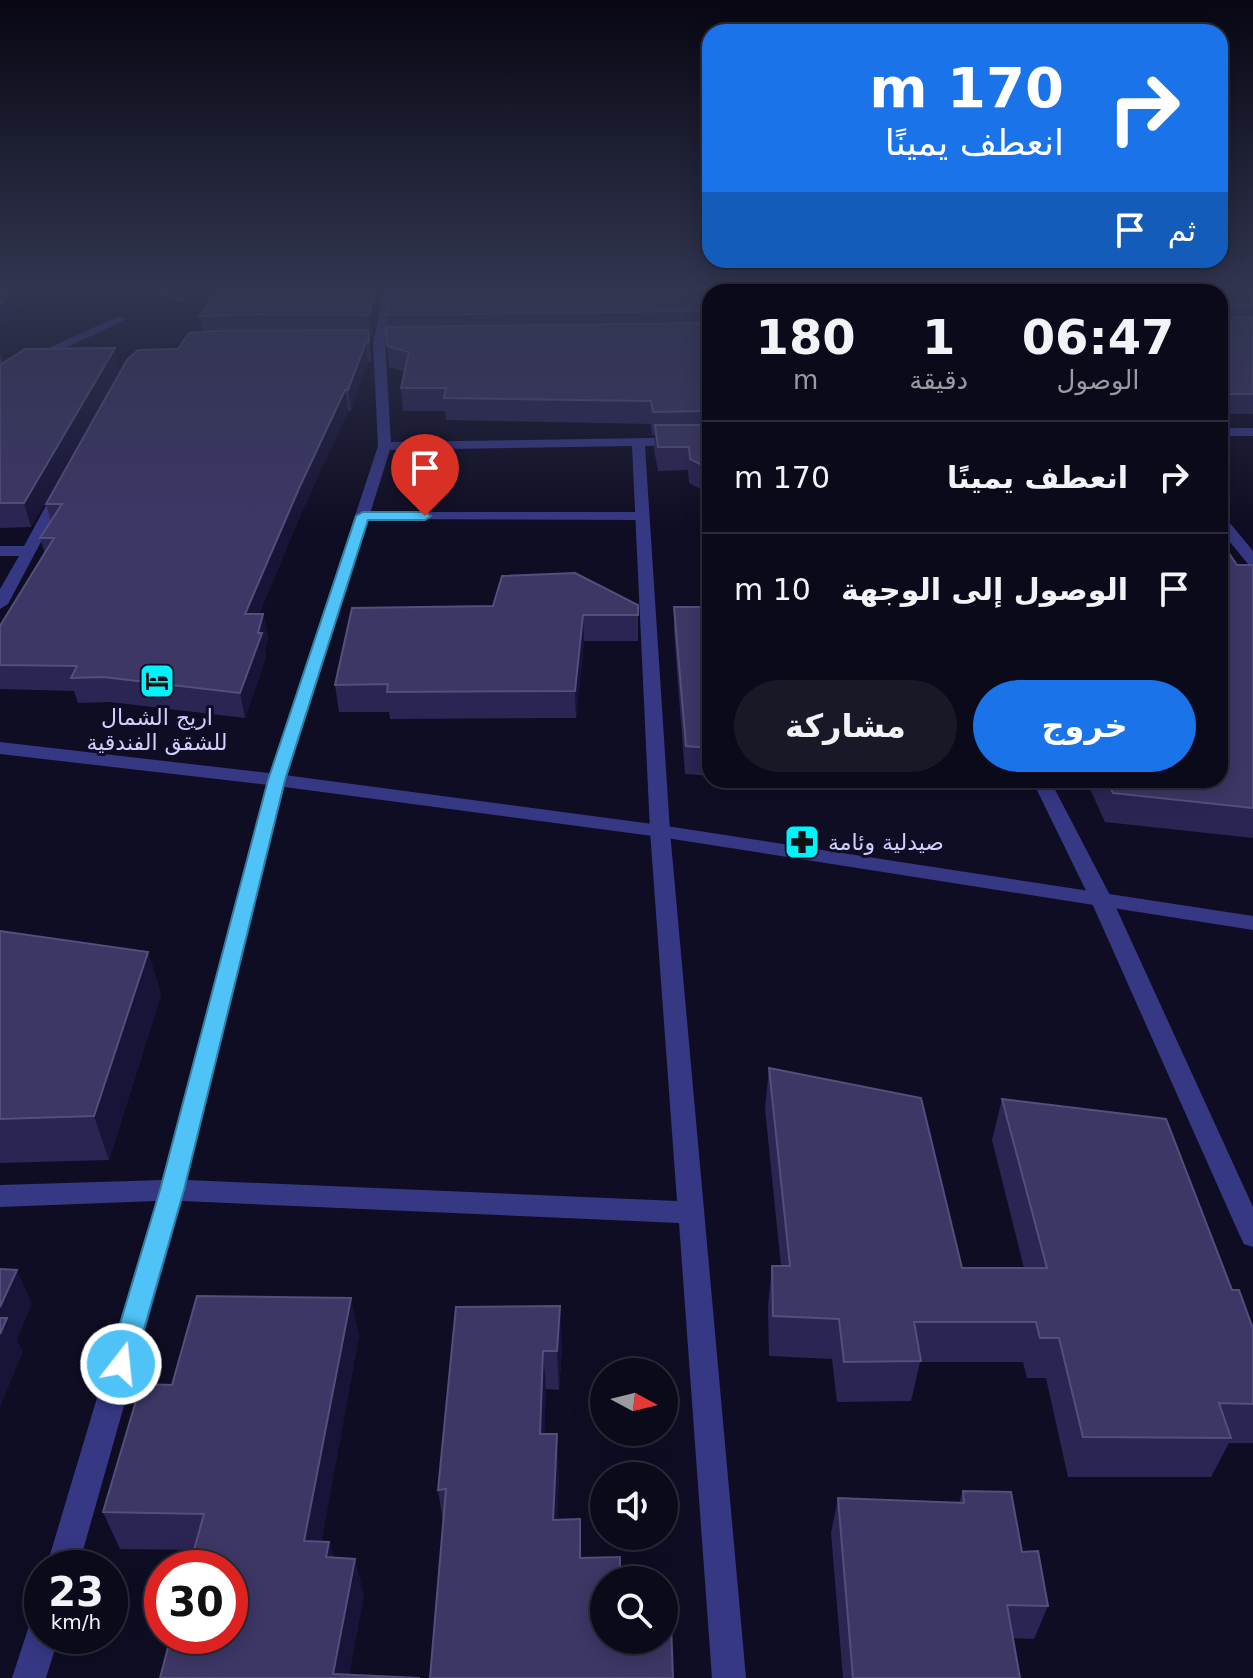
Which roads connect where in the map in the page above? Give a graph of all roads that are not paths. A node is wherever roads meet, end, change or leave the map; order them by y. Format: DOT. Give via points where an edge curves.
graph roads {
  1 [pos="23,368"];
  2 [pos="381,368"];
  3 [pos="0,384"];
  4 [pos="1228,432"];
  5 [pos="1253,432"];
  6 [pos="702,441"];
  7 [pos="638,443"];
  8 [pos="385,446"];
  9 [pos="65,484"];
  10 [pos="363,516"];
  11 [pos="642,516"];
  12 [pos="1228,530"];
  13 [pos="0,551"];
  14 [pos="29,551"];
  15 [pos="1253,561"];
  16 [pos="0,604"];
  17 [pos="0,748"];
  18 [pos="277,780"];
  19 [pos="1045,788"];
  20 [pos="660,831"];
  21 [pos="1102,901"];
  22 [pos="1253,923"];
  23 [pos="172,1190"];
  24 [pos="0,1196"];
  25 [pos="691,1213"];
  26 [pos="1253,1236"];
  27 [pos="67,1550"];
  28 [pos="36,1654"];
  29 [pos="29,1678"];
  30 [pos="729,1678"];
  1 -- 3 [label="street"];
  2 -- 8 [label="street"];
  4 -- 5 [label="street"];
  6 -- 7 [label="street"];
  7 -- 8 [label="street"];
  7 -- 11 [label="street"];
  8 -- 10 [label="street"];
  9 -- 14 [label="street"];
  10 -- 11 [label="street"];
  10 -- 18 [label="street"];
  11 -- 20 [label="street"];
  12 -- 15 [label="street"];
  13 -- 14 [label="street"];
  14 -- 16 [label="street"];
  17 -- 18 [label="street"];
  18 -- 20 [label="street"];
  18 -- 23 [label="street"];
  19 -- 21 [label="street"];
  20 -- 21 [label="street"];
  20 -- 25 [label="street"];
  21 -- 22 [label="street"];
  21 -- 26 [label="street"];
  23 -- 24 [label="street"];
  23 -- 25 [label="street"];
  23 -- 27 [label="street"];
  25 -- 30 [label="street"];
  28 -- 29 [label="street"];
}
